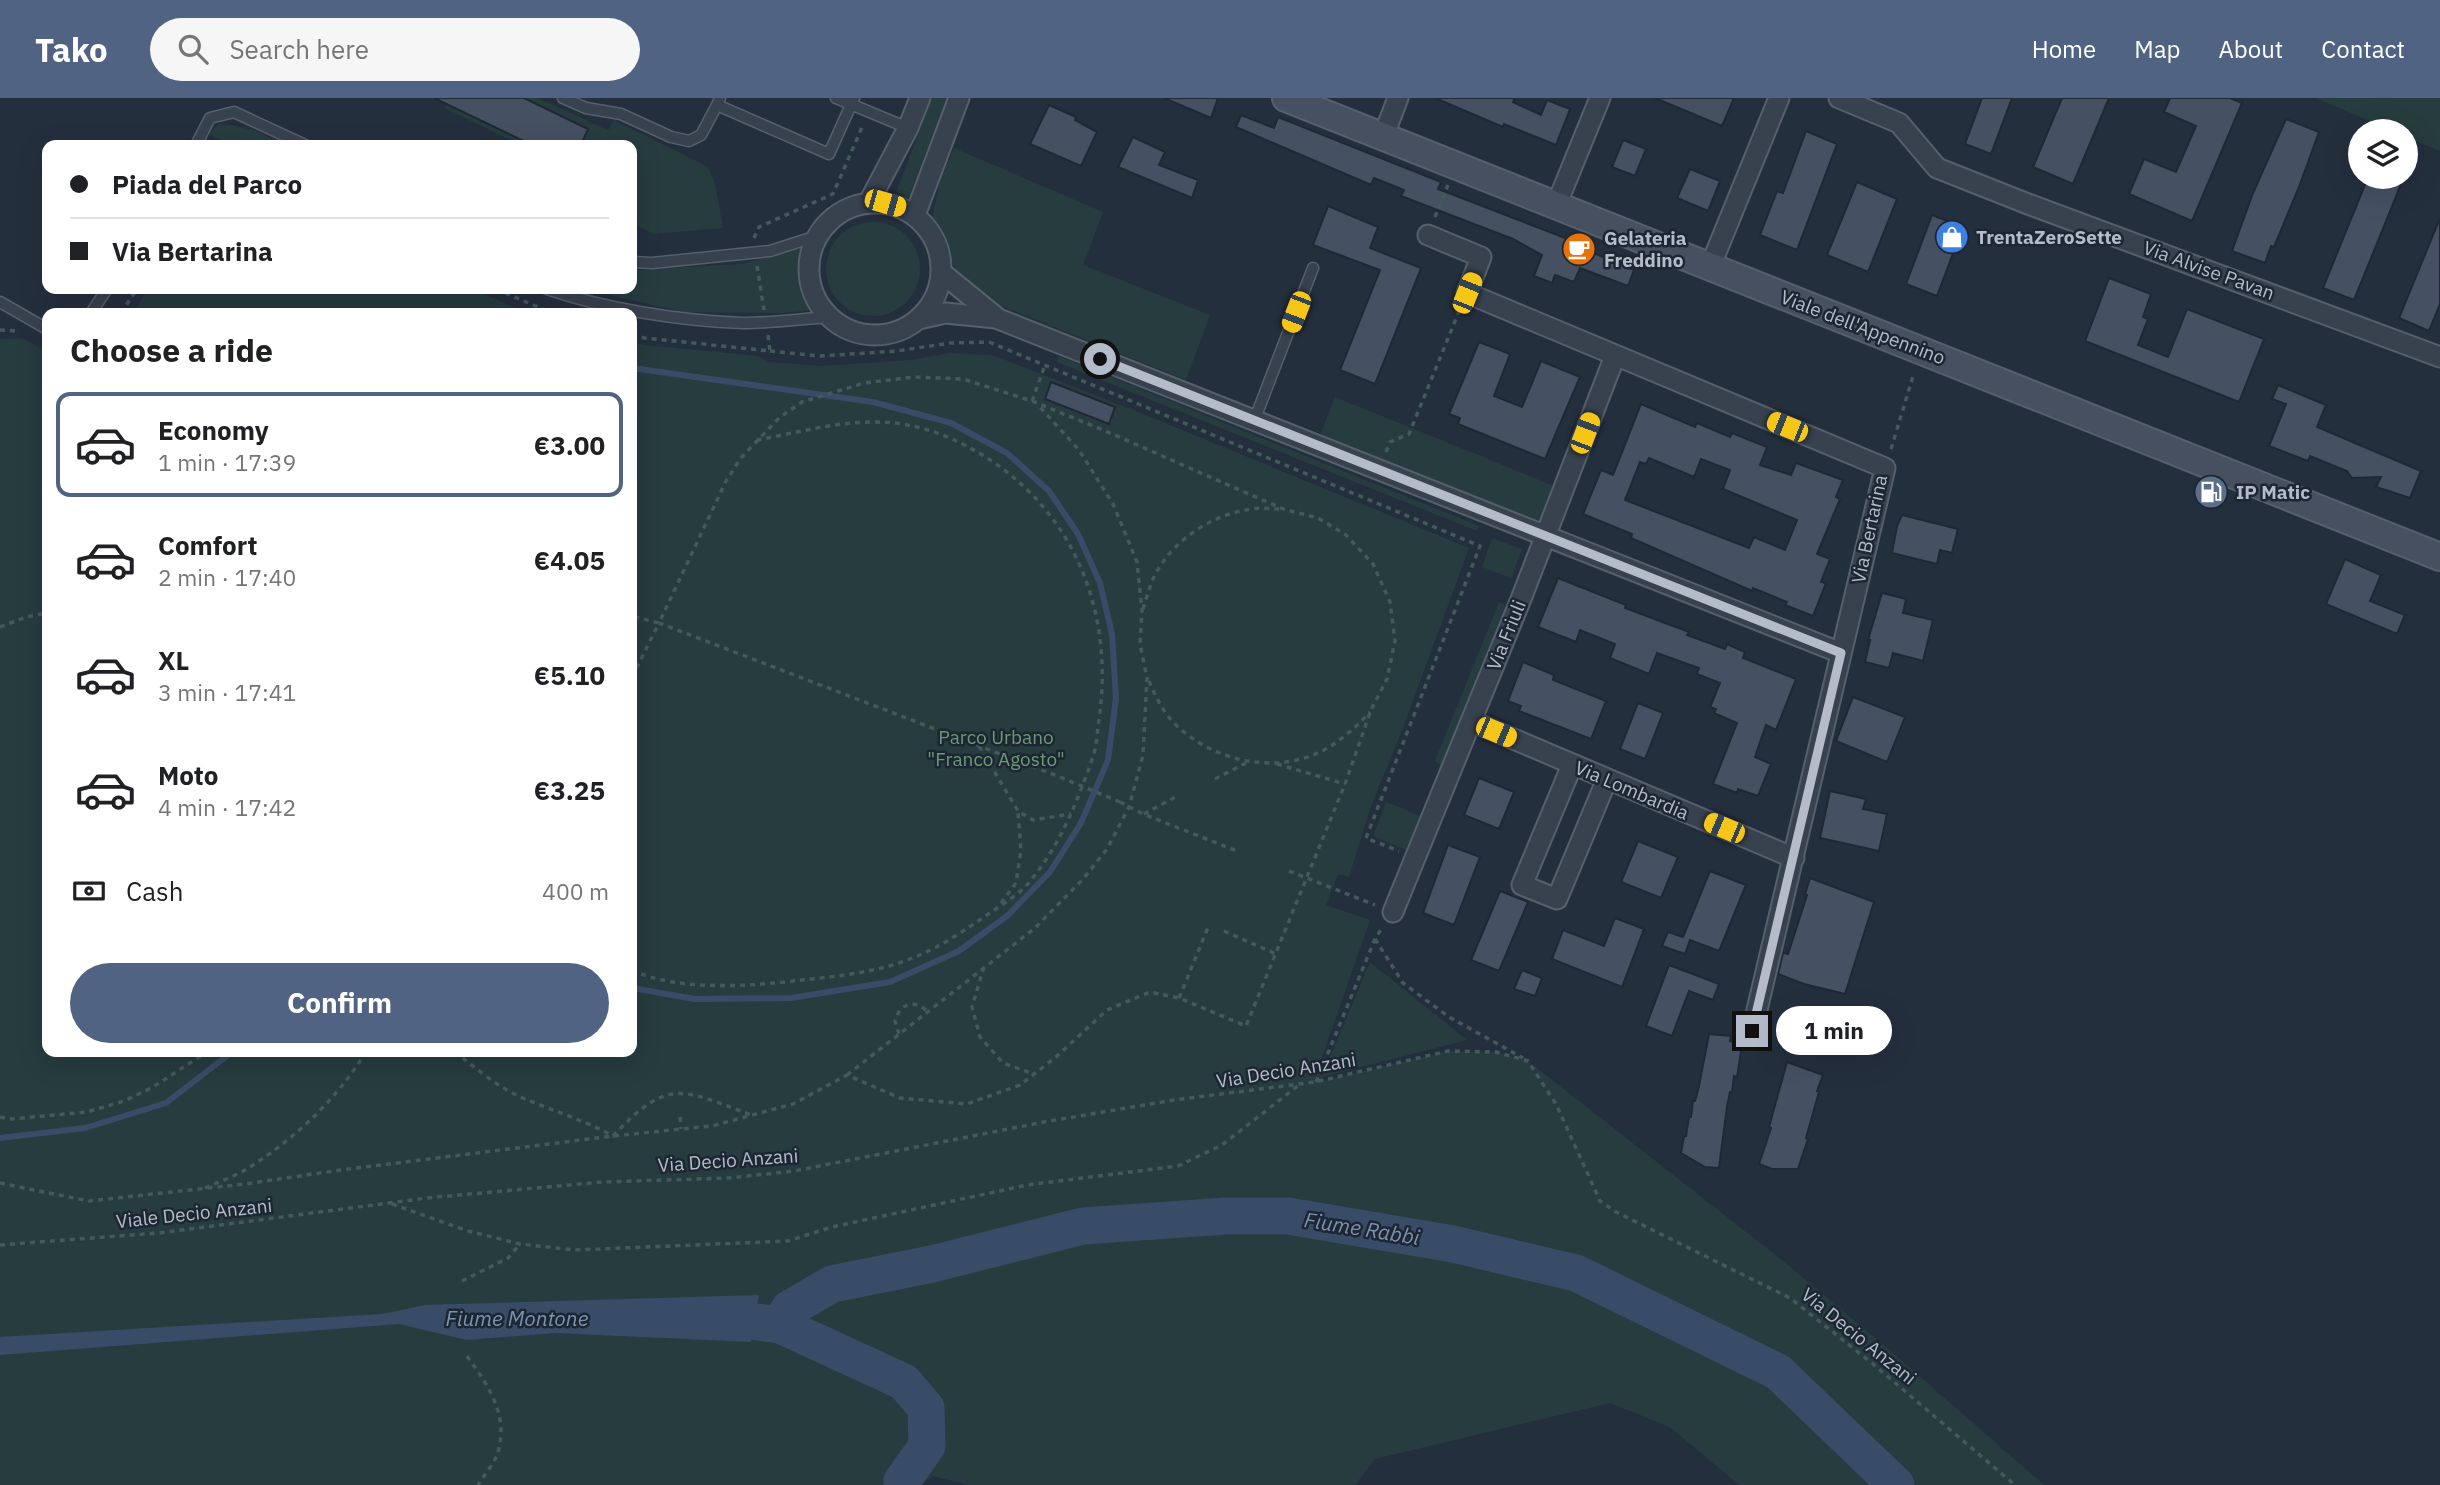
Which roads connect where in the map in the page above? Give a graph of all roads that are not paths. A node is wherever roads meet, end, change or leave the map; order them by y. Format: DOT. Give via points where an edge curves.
graph roads {
  1 [pos="563,98"];
  2 [pos="836,98"];
  3 [pos="959,98"];
  4 [pos="1286,98"];
  5 [pos="1398,98"];
  6 [pos="1600,98"];
  7 [pos="1779,98"];
  8 [pos="1839,98"];
  9 [pos="915,100"];
  10 [pos="718,101"];
  11 [pos="853,102"];
  12 [pos="908,128"];
  13 [pos="1383,137"];
  14 [pos="202,140"];
  15 [pos="294,140"];
  16 [pos="869,202"];
  17 [pos="1554,205"];
  18 [pos="915,215"];
  19 [pos="1428,235"];
  20 [pos="817,236"];
  21 [pos="637,262"];
  22 [pos="1710,267"];
  23 [pos="1313,268"];
  24 [pos="942,273"];
  25 [pos="562,294"];
  26 [pos="0,302"];
  27 [pos="627,308"];
  28 [pos="637,310"];
  29 [pos="829,317"];
  30 [pos="996,318"];
  31 [pos="919,319"];
  32 [pos="42,326"];
  33 [pos="1615,356"];
  34 [pos="2440,356"];
  35 [pos="1254,421"];
  36 [pos="1545,537"];
  37 [pos="2440,557"];
  38 [pos="1841,653"];
  39 [pos="1471,722"];
  40 [pos="1572,765"];
  41 [pos="1607,779"];
  42 [pos="1794,858"];
  43 [pos="1393,912"];
  44 [pos="1752,1031"];
  1 -- 10 [label="lane" via="586,108 621,114 689,141 701,135"];
  2 -- 11 [label="lane"];
  3 -- 18 [label="street"];
  4 -- 13 [label="main road, Viale dell'Appennino"];
  5 -- 13 [label="street"];
  6 -- 17 [label="street"];
  7 -- 22 [label="street"];
  8 -- 34 [label="street, Via Alvise Pavan" via="1899,123 1937,168"];
  9 -- 12 [label="street"];
  10 -- 11 [label="lane" via="830,155"];
  11 -- 12 [label="lane"];
  12 -- 16 [label="street"];
  13 -- 17 [label="main road, Viale dell'Appennino"];
  14 -- 15 [label="lane" via="210,118 234,112"];
  16 -- 18 [label="street" via="901,207"];
  16 -- 20 [label="street" via="848,207"];
  17 -- 22 [label="main road, Viale dell'Appennino"];
  18 -- 24 [label="street" via="940,251"];
  19 -- 33 [label="street, Via Bertarina" via="1481,257 1467,293"];
  20 -- 21 [label="lane" via="770,251"];
  20 -- 29 [label="street" via="809,279 816,300"];
  22 -- 37 [label="main road, Viale dell'Appennino"];
  23 -- 35 [label="lane"];
  24 -- 30 [label="street"];
  24 -- 31 [label="street" via="931,306"];
  25 -- 27 [label="lane"];
  26 -- 32 [label="lane"];
  28 -- 29 [label="lane" via="744,323"];
  29 -- 31 [label="street" via="864,335 902,330"];
  30 -- 31 [label="street" via="945,313"];
  30 -- 35 [label="street"];
  33 -- 36 [label="street, Via Friuli"];
  33 -- 38 [label="street, Via Bertarina" via="1885,468"];
  35 -- 36 [label="street"];
  36 -- 38 [label="street"];
  36 -- 39 [label="street, Via Friuli"];
  38 -- 42 [label="street, Via Bertarina"];
  39 -- 40 [label="street, Via Lombardia"];
  39 -- 43 [label="street, Via Friuli"];
  40 -- 41 [label="street, Via Lombardia"];
  40 -- 41 [label="street" via="1522,885 1557,899"];
  41 -- 42 [label="street, Via Lombardia"];
  42 -- 44 [label="street, Via Bertarina"];
}
